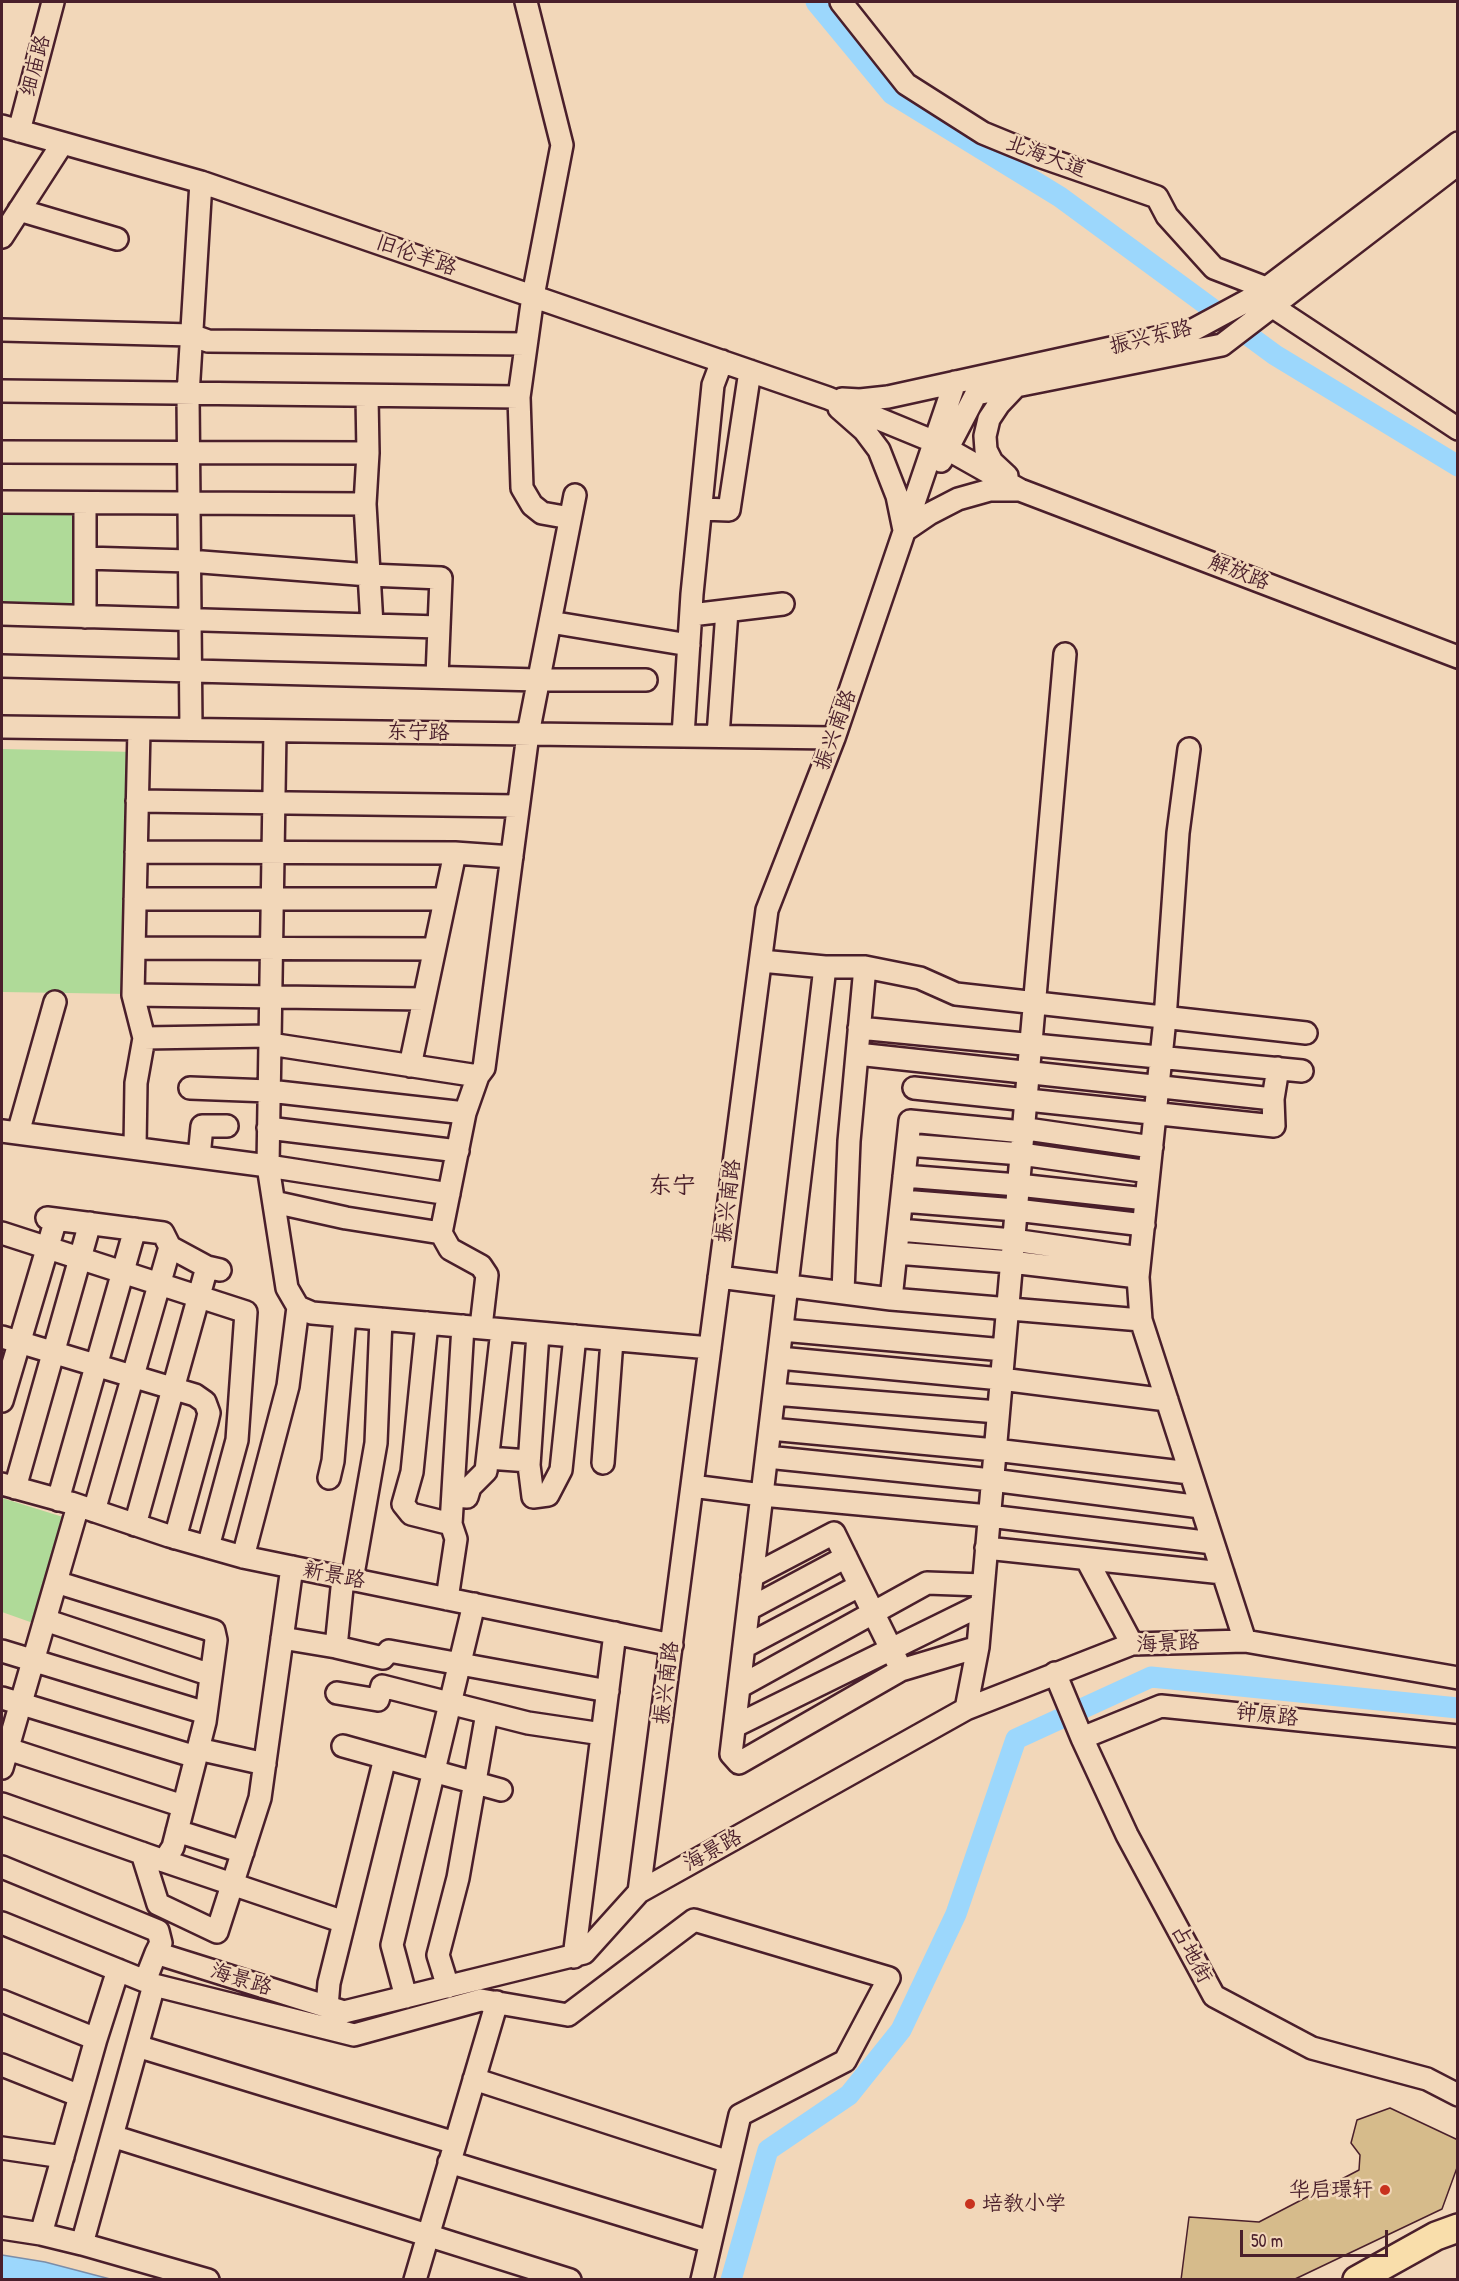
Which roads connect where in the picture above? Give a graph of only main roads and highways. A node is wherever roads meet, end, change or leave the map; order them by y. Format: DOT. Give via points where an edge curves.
graph roads {
  1 [pos="1458,2228"];
  2 [pos="1458,2246"];
  3 [pos="1357,2280"];
  4 [pos="1390,2280"];
  1 -- 3 [label="main road"];
  2 -- 4 [label="main road"];
}
